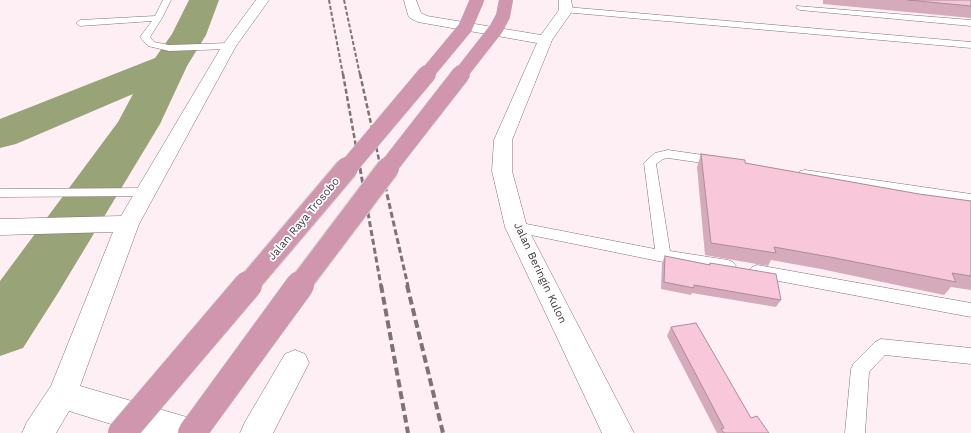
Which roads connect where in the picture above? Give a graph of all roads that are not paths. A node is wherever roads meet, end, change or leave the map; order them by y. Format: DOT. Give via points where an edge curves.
graph roads {
  1 [pos="167,0"];
  2 [pos="263,0"];
  3 [pos="410,0"];
  4 [pos="478,0"];
  5 [pos="506,0"];
  6 [pos="607,4"];
  7 [pos="565,5"];
  8 [pos="615,13"];
  9 [pos="802,15"];
  10 [pos="158,18"];
  11 [pos="80,23"];
  12 [pos="971,23"];
  13 [pos="545,40"];
  14 [pos="971,45"];
  15 [pos="224,47"];
  16 [pos="730,163"];
  17 [pos="792,172"];
  18 [pos="148,192"];
  19 [pos="0,193"];
  20 [pos="971,199"];
  21 [pos="128,224"];
  22 [pos="0,227"];
  23 [pos="516,227"];
  24 [pos="663,256"];
  25 [pos="971,310"];
  26 [pos="971,356"];
  27 [pos="295,363"];
  28 [pos="62,395"];
  29 [pos="38,433"];
  30 [pos="122,433"];
  31 [pos="191,433"];
  32 [pos="256,433"];
  33 [pos="618,433"];
  34 [pos="856,433"];
  1 -- 10 [label="lane"];
  2 -- 15 [label="street"];
  3 -- 13 [label="street" via="415,15 423,19"];
  4 -- 30 [label="highway, Jalan Raya Trosobo, bridge" via="465,28 447,51"];
  5 -- 31 [label="highway, bridge" via="503,16 496,29 356,209"];
  6 -- 8 [label="lane"];
  7 -- 8 [label="lane"];
  7 -- 13 [label="street, Jalan Beringin Kulon"];
  8 -- 9 [label="lane"];
  9 -- 12 [label="lane"];
  9 -- 14 [label="lane"];
  10 -- 11 [label="lane"];
  10 -- 15 [label="lane" via="145,37 151,44 169,48"];
  13 -- 23 [label="street, Jalan Beringin Kulon" via="503,140 502,170"];
  15 -- 18 [label="street"];
  16 -- 24 [label="lane" via="668,154 659,156 650,163"];
  17 -- 20 [label="lane"];
  18 -- 19 [label="lane"];
  18 -- 21 [label="street"];
  21 -- 22 [label="street"];
  21 -- 28 [label="street"];
  23 -- 24 [label="lane"];
  23 -- 33 [label="street, Jalan Beringin Kulon"];
  24 -- 25 [label="lane"];
  26 -- 34 [label="lane" via="881,347 860,369"];
  27 -- 32 [label="street"];
  28 -- 29 [label="street"];
  28 -- 31 [label="street"];
}
